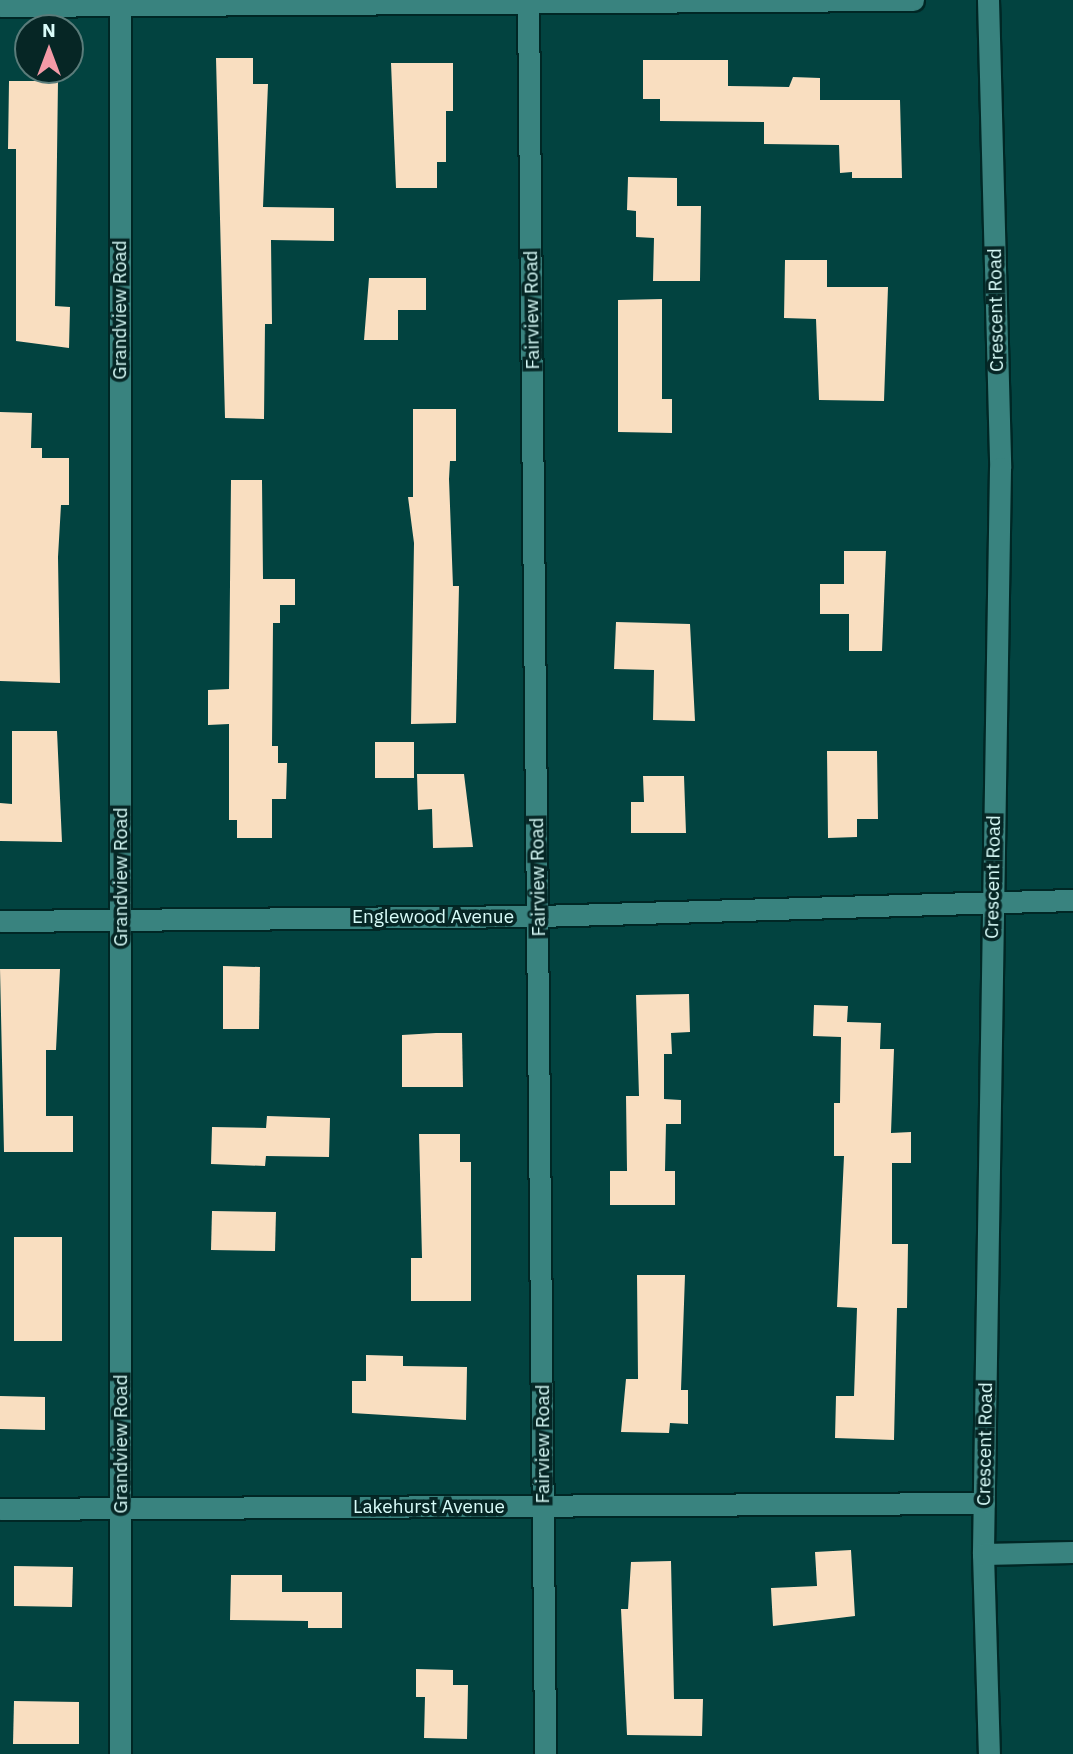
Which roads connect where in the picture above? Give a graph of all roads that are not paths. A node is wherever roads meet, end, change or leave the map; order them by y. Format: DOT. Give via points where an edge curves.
graph roads {
  1 [pos="913,0"];
  2 [pos="988,0"];
  3 [pos="528,1"];
  4 [pos="120,3"];
  5 [pos="0,6"];
  6 [pos="1073,900"];
  7 [pos="993,904"];
  8 [pos="539,916"];
  9 [pos="121,920"];
  10 [pos="0,921"];
  11 [pos="984,1503"];
  12 [pos="543,1506"];
  13 [pos="0,1509"];
  14 [pos="121,1509"];
  15 [pos="1073,1552"];
  16 [pos="983,1554"];
  17 [pos="120,1754"];
  18 [pos="545,1754"];
  19 [pos="989,1754"];
  1 -- 3 [label="street"];
  2 -- 7 [label="street, Crescent Road" via="1000,468"];
  3 -- 4 [label="street"];
  3 -- 8 [label="street, Fairview Road"];
  4 -- 5 [label="street"];
  4 -- 9 [label="street, Grandview Road"];
  6 -- 7 [label="street, Englewood Avenue"];
  7 -- 8 [label="street, Englewood Avenue"];
  7 -- 11 [label="street, Crescent Road"];
  8 -- 9 [label="street, Englewood Avenue"];
  8 -- 12 [label="street, Fairview Road"];
  9 -- 10 [label="street, Englewood Avenue"];
  9 -- 14 [label="street, Grandview Road"];
  11 -- 12 [label="street, Lakehurst Avenue"];
  11 -- 16 [label="street, Crescent Road"];
  12 -- 14 [label="street, Lakehurst Avenue"];
  12 -- 18 [label="street, Fairview Road"];
  13 -- 14 [label="street, Lakehurst Avenue"];
  14 -- 17 [label="street, Grandview Road"];
  15 -- 16 [label="street"];
  16 -- 19 [label="street, Crescent Road"];
}
